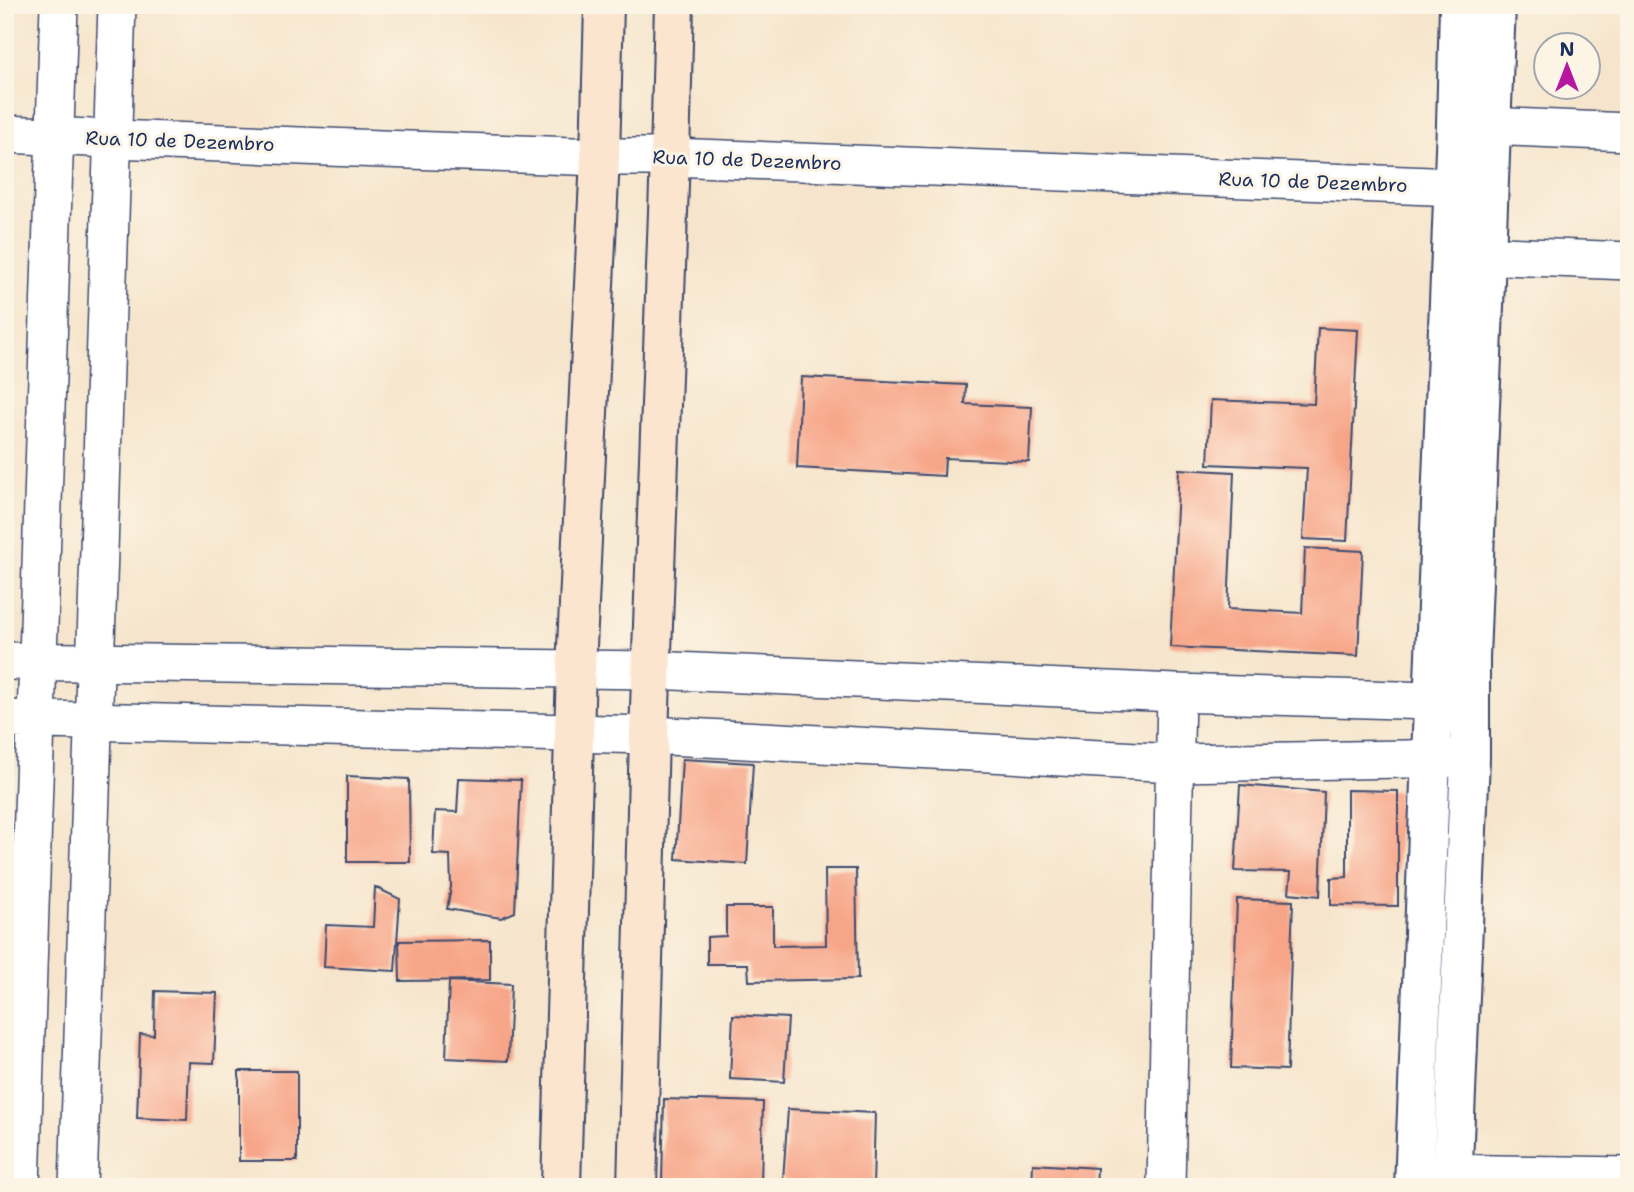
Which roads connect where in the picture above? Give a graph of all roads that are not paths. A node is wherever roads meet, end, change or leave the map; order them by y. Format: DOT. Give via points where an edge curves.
graph roads {
  1 [pos="59,5"];
  2 [pos="117,5"];
  3 [pos="604,5"];
  4 [pos="674,5"];
  5 [pos="1459,5"];
  6 [pos="1496,5"];
  7 [pos="1473,126"];
  8 [pos="1629,132"];
  9 [pos="5,134"];
  10 [pos="55,136"];
  11 [pos="112,139"];
  12 [pos="600,157"];
  13 [pos="670,157"];
  14 [pos="1471,188"];
  15 [pos="1468,255"];
  16 [pos="1629,261"];
  17 [pos="22,661"];
  18 [pos="96,662"];
  19 [pos="576,668"];
  20 [pos="651,670"];
  21 [pos="1176,692"];
  22 [pos="1452,702"];
  23 [pos="21,719"];
  24 [pos="94,722"];
  25 [pos="575,732"];
  26 [pos="649,734"];
  27 [pos="1470,758"];
  28 [pos="1431,759"];
  29 [pos="1175,763"];
  30 [pos="1629,1175"];
  31 [pos="1415,1180"];
  32 [pos="1452,1180"];
  33 [pos="21,1187"];
  34 [pos="78,1187"];
  35 [pos="561,1187"];
  36 [pos="637,1187"];
  37 [pos="1166,1187"];
  1 -- 10 [label="street"];
  2 -- 11 [label="street"];
  3 -- 12 [label="main road"];
  4 -- 13 [label="main road"];
  5 -- 7 [label="street"];
  6 -- 7 [label="street"];
  7 -- 8 [label="street"];
  7 -- 14 [label="street"];
  9 -- 10 [label="street, Rua 10 de Dezembro"];
  10 -- 11 [label="street, Rua 10 de Dezembro"];
  10 -- 17 [label="street"];
  11 -- 12 [label="street, Rua 10 de Dezembro"];
  11 -- 18 [label="street"];
  12 -- 13 [label="street, Rua 10 de Dezembro"];
  12 -- 19 [label="main road"];
  13 -- 14 [label="street, Rua 10 de Dezembro"];
  13 -- 20 [label="main road"];
  14 -- 15 [label="street"];
  15 -- 16 [label="street"];
  15 -- 22 [label="street" via="1472,613"];
  17 -- 18 [label="street"];
  17 -- 23 [label="street"];
  18 -- 19 [label="street"];
  18 -- 24 [label="street"];
  19 -- 20 [label="street"];
  19 -- 25 [label="main road"];
  20 -- 21 [label="street"];
  20 -- 26 [label="main road"];
  21 -- 22 [label="street"];
  21 -- 29 [label="street"];
  22 -- 27 [label="street"];
  22 -- 28 [label="street"];
  23 -- 24 [label="street"];
  23 -- 33 [label="street"];
  24 -- 25 [label="street"];
  24 -- 34 [label="street"];
  25 -- 26 [label="street"];
  25 -- 35 [label="main road"];
  26 -- 29 [label="street"];
  26 -- 36 [label="main road"];
  27 -- 28 [label="street"];
  27 -- 32 [label="street"];
  28 -- 29 [label="street"];
  28 -- 31 [label="street"];
  29 -- 37 [label="street"];
  30 -- 32 [label="street"];
  31 -- 32 [label="street"];
}
